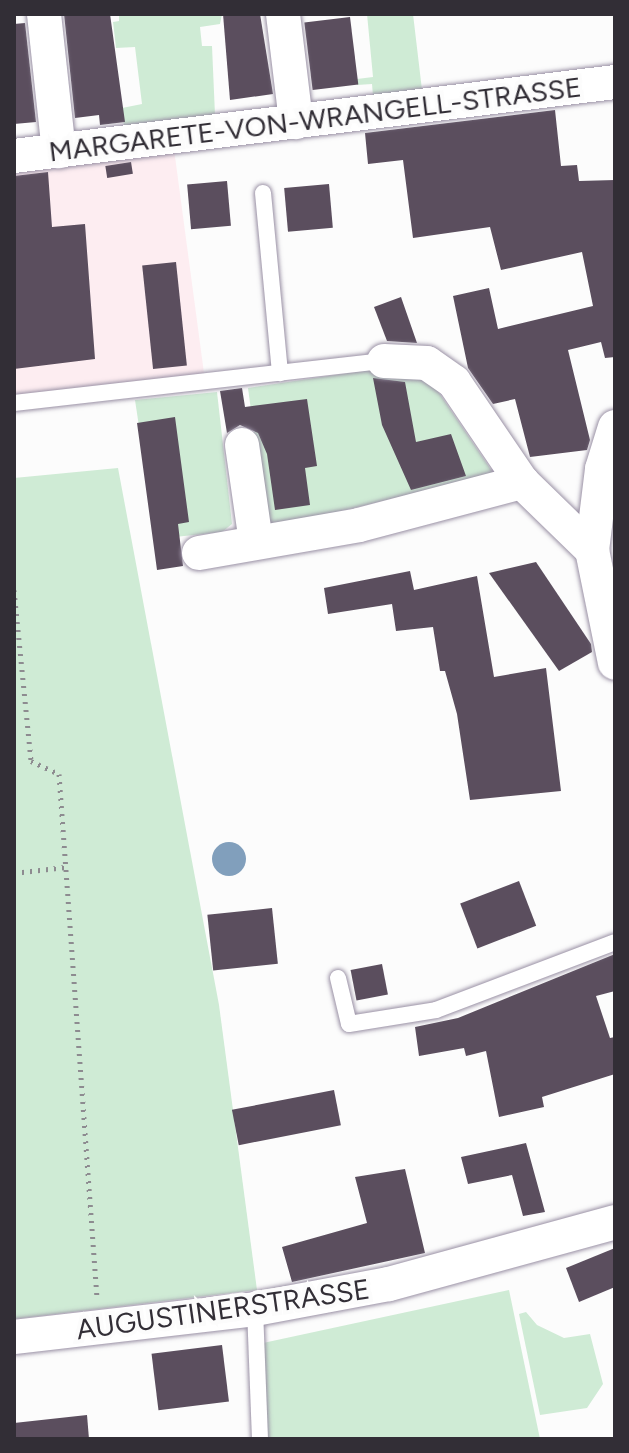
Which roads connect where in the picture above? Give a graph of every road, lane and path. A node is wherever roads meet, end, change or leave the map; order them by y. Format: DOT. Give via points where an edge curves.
graph roads {
  1 [pos="44,14"];
  2 [pos="283,14"];
  3 [pos="615,82"];
  4 [pos="296,122"];
  5 [pos="59,151"];
  6 [pos="14,156"];
  7 [pos="263,193"];
  8 [pos="384,361"];
  9 [pos="280,373"];
  10 [pos="14,403"];
  11 [pos="615,427"];
  12 [pos="242,445"];
  13 [pos="522,482"];
  14 [pos="256,542"];
  15 [pos="592,550"];
  16 [pos="199,553"];
  17 [pos="14,590"];
  18 [pos="615,663"];
  19 [pos="66,867"];
  20 [pos="14,873"];
  21 [pos="615,942"];
  22 [pos="338,978"];
  23 [pos="615,1222"];
  24 [pos="255,1309"];
  25 [pos="99,1327"];
  26 [pos="14,1337"];
  27 [pos="260,1439"];
  1 -- 5 [label="street"];
  2 -- 4 [label="street"];
  3 -- 4 [label="street, MARGARETE-VON-WRANGELL-STRASSE"];
  4 -- 5 [label="street, MARGARETE-VON-WRANGELL-STRASSE"];
  5 -- 6 [label="street, MARGARETE-VON-WRANGELL-STRASSE"];
  7 -- 9 [label="lane"];
  8 -- 9 [label="lane"];
  8 -- 13 [label="street" via="427,363 454,382"];
  9 -- 10 [label="lane"];
  11 -- 15 [label="street" via="602,469"];
  12 -- 14 [label="street"];
  13 -- 14 [label="street" via="359,525"];
  13 -- 15 [label="street"];
  14 -- 16 [label="street"];
  15 -- 18 [label="street"];
  17 -- 19 [label="path" via="31,761 59,774"];
  19 -- 20 [label="path"];
  19 -- 25 [label="path"];
  21 -- 22 [label="lane" via="436,1010 349,1024"];
  23 -- 24 [label="street, AUGUSTINERSTRASSE" via="389,1284"];
  24 -- 25 [label="street, AUGUSTINERSTRASSE"];
  24 -- 27 [label="lane"];
  25 -- 26 [label="street, AUGUSTINERSTRASSE"];
}
